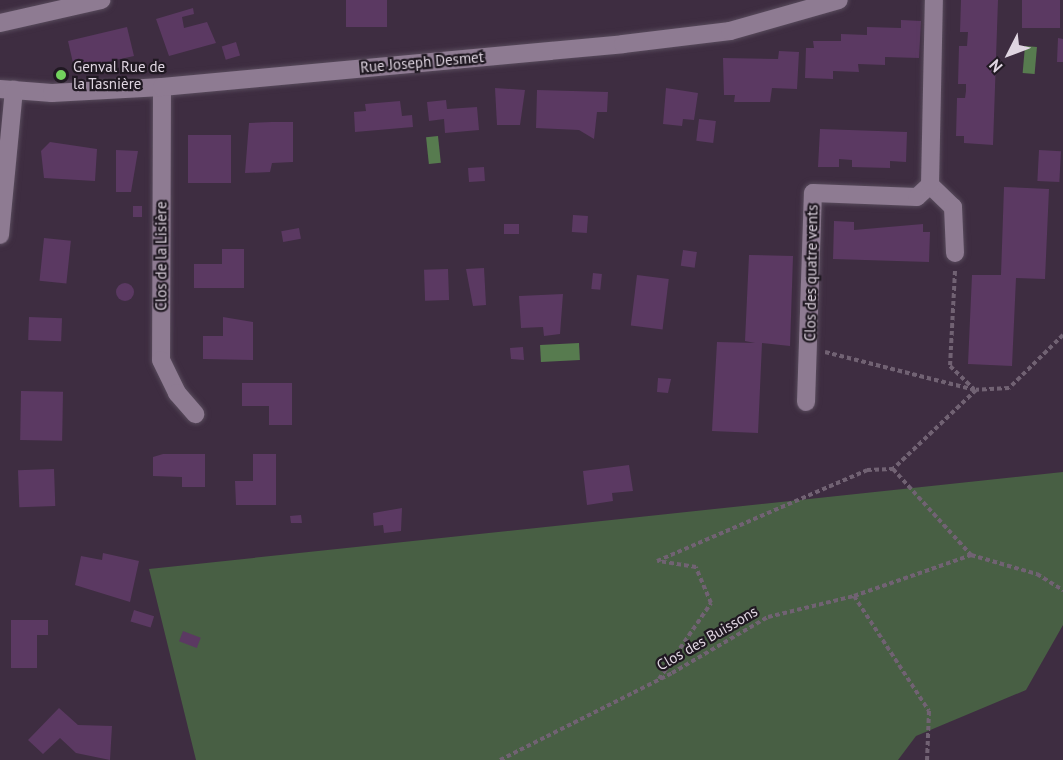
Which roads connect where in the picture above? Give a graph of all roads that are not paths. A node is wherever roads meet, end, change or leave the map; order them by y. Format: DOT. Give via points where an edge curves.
graph roads {
  1 [pos="101,0"];
  2 [pos="839,0"];
  3 [pos="934,0"];
  4 [pos="0,23"];
  5 [pos="162,87"];
  6 [pos="7,89"];
  7 [pos="930,185"];
  8 [pos="0,235"];
  9 [pos="956,253"];
  10 [pos="806,402"];
  11 [pos="195,414"];
  1 -- 4 [label="street"];
  2 -- 5 [label="street, Rue Joseph Desmet" via="700,36"];
  3 -- 7 [label="street"];
  5 -- 6 [label="street, Rue Joseph Desmet" via="52,93"];
  5 -- 11 [label="street, Clos de la Lisière" via="161,360 177,393"];
  6 -- 8 [label="street"];
  7 -- 9 [label="street" via="953,207"];
  7 -- 10 [label="street, Clos des quatre vents" via="917,197 813,193"];
}
